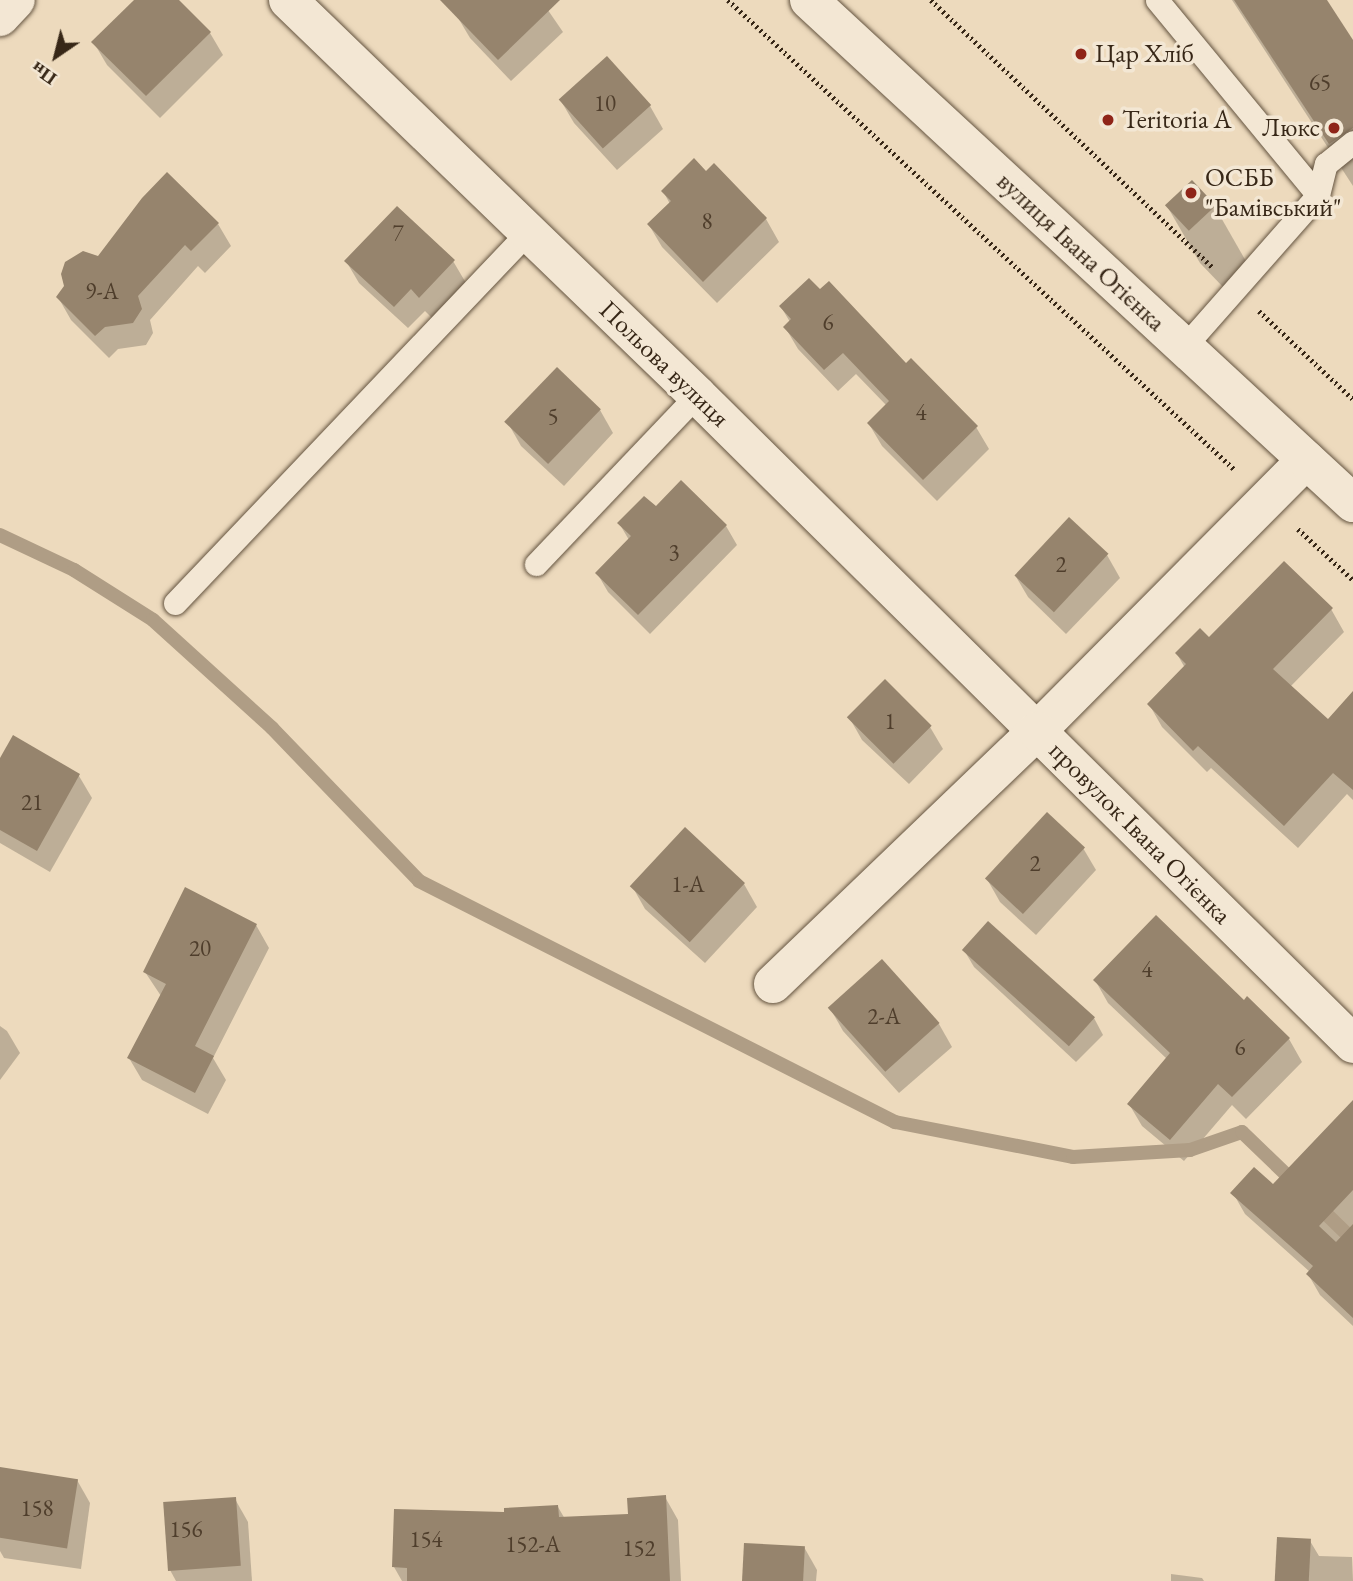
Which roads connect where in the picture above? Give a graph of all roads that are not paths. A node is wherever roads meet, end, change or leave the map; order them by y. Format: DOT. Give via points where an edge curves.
graph roads {
  1 [pos="16,0"];
  2 [pos="288,0"];
  3 [pos="809,0"];
  4 [pos="1157,0"];
  5 [pos="0,17"];
  6 [pos="1353,142"];
  7 [pos="1318,195"];
  8 [pos="527,233"];
  9 [pos="1184,347"];
  10 [pos="697,396"];
  11 [pos="1306,460"];
  12 [pos="1353,503"];
  13 [pos="536,564"];
  14 [pos="175,603"];
  15 [pos="1037,732"];
  16 [pos="773,984"];
  17 [pos="1353,1044"];
  1 -- 5 [label="street"];
  2 -- 8 [label="street, Польова вулиця"];
  3 -- 9 [label="street, вулиця Івана Огієнка"];
  4 -- 7 [label="lane"];
  6 -- 7 [label="lane" via="1326,164"];
  7 -- 9 [label="lane"];
  8 -- 10 [label="street, Польова вулиця"];
  8 -- 14 [label="lane"];
  9 -- 11 [label="street, вулиця Івана Огієнка"];
  10 -- 13 [label="lane"];
  10 -- 15 [label="street, Польова вулиця"];
  11 -- 12 [label="street, вулиця Івана Огієнка"];
  11 -- 15 [label="street"];
  15 -- 16 [label="street, провулок Івана Огієнка"];
  15 -- 17 [label="street, провулок Івана Огієнка"];
}
